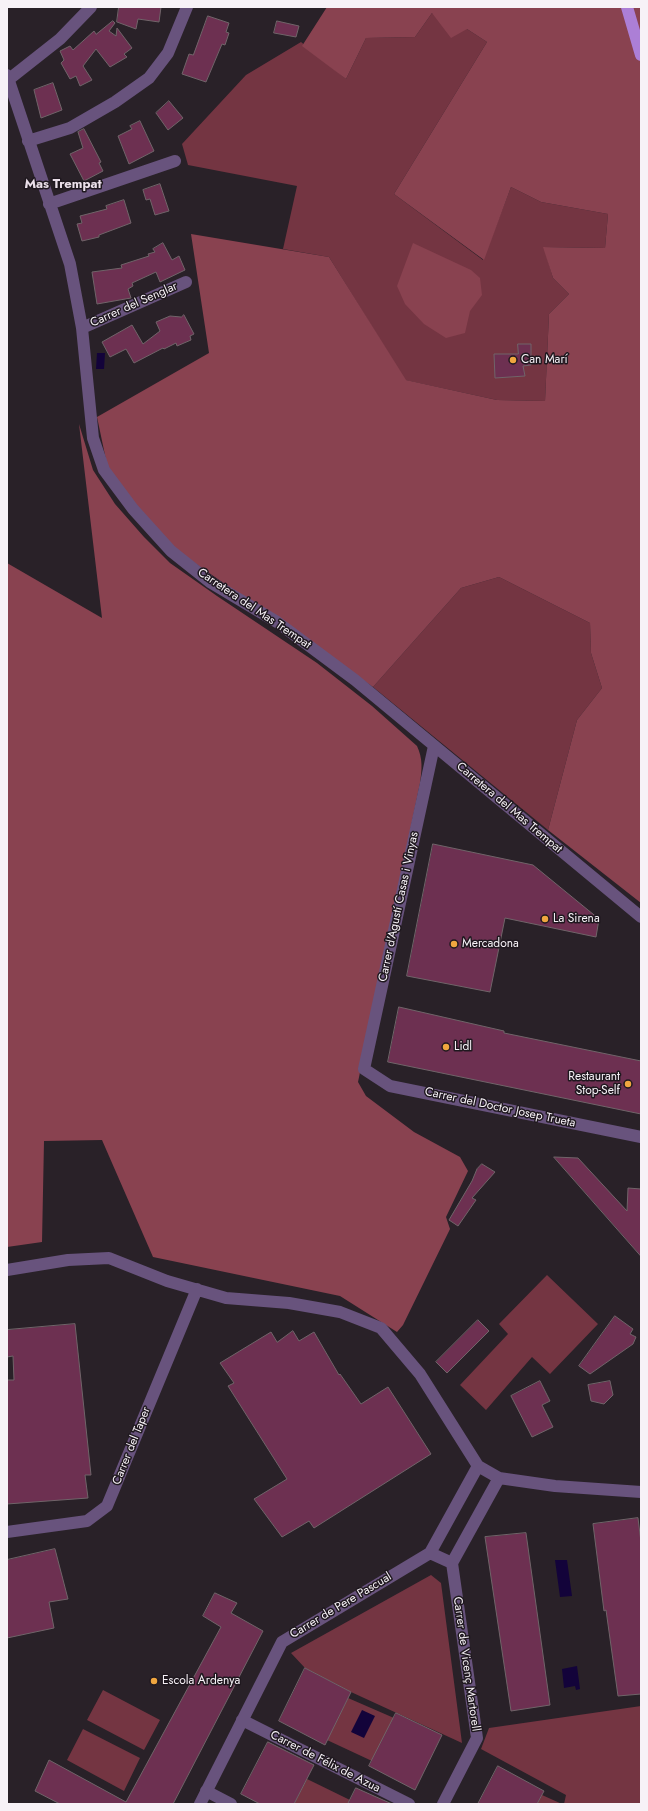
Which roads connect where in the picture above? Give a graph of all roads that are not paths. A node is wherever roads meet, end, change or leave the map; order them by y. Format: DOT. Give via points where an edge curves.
graph roads {
  1 [pos="91,7"];
  2 [pos="187,7"];
  3 [pos="627,7"];
  4 [pos="641,55"];
  5 [pos="8,78"];
  6 [pos="28,141"];
  7 [pos="175,162"];
  8 [pos="49,204"];
  9 [pos="186,282"];
  10 [pos="82,328"];
  11 [pos="434,746"];
  12 [pos="641,917"];
  13 [pos="364,1069"];
  14 [pos="641,1137"];
  15 [pos="7,1270"];
  16 [pos="197,1289"];
  17 [pos="478,1466"];
  18 [pos="499,1478"];
  19 [pos="641,1492"];
  20 [pos="7,1532"];
  21 [pos="430,1553"];
  22 [pos="452,1563"];
  23 [pos="242,1720"];
  24 [pos="206,1791"];
  25 [pos="200,1804"];
  26 [pos="231,1804"];
  27 [pos="409,1804"];
  28 [pos="443,1804"];
  1 -- 5 [label="street" via="60,39"];
  2 -- 6 [label="street" via="168,53 149,78 115,102 70,128"];
  3 -- 4 [label="main road"];
  5 -- 6 [label="street, Carretera del Mas Trempat"];
  6 -- 8 [label="street, Carretera del Mas Trempat"];
  7 -- 8 [label="street"];
  8 -- 10 [label="street, Carretera del Mas Trempat" via="70,264"];
  9 -- 10 [label="street, Carrer del Senglar"];
  10 -- 11 [label="street, Carretera del Mas Trempat" via="93,438 104,470 133,509 171,551 210,582 277,622 355,680"];
  11 -- 12 [label="street, Carretera del Mas Trempat"];
  11 -- 13 [label="street, Carrer d'Agustí Casas i Vinyas"];
  13 -- 14 [label="street, Carrer del Doctor Josep Trueta" via="390,1086"];
  15 -- 16 [label="street" via="68,1260 109,1258 167,1281"];
  16 -- 17 [label="street" via="226,1298 289,1303 340,1312 381,1328 420,1374"];
  16 -- 20 [label="street, Carrer del Taper" via="107,1506 87,1521"];
  17 -- 18 [label="street"];
  17 -- 21 [label="street"];
  18 -- 19 [label="street" via="555,1486"];
  18 -- 22 [label="street"];
  21 -- 22 [label="street"];
  21 -- 23 [label="street, Carrer de Pere Pascual" via="282,1642"];
  22 -- 28 [label="street, Carrer de Vicenç Martorell" via="476,1738"];
  23 -- 24 [label="street, Carrer de Pere Pascual"];
  23 -- 27 [label="street, Carrer de Félix de Azua"];
  24 -- 25 [label="street, Carrer de Pere Pascual"];
  24 -- 26 [label="street"];
}
